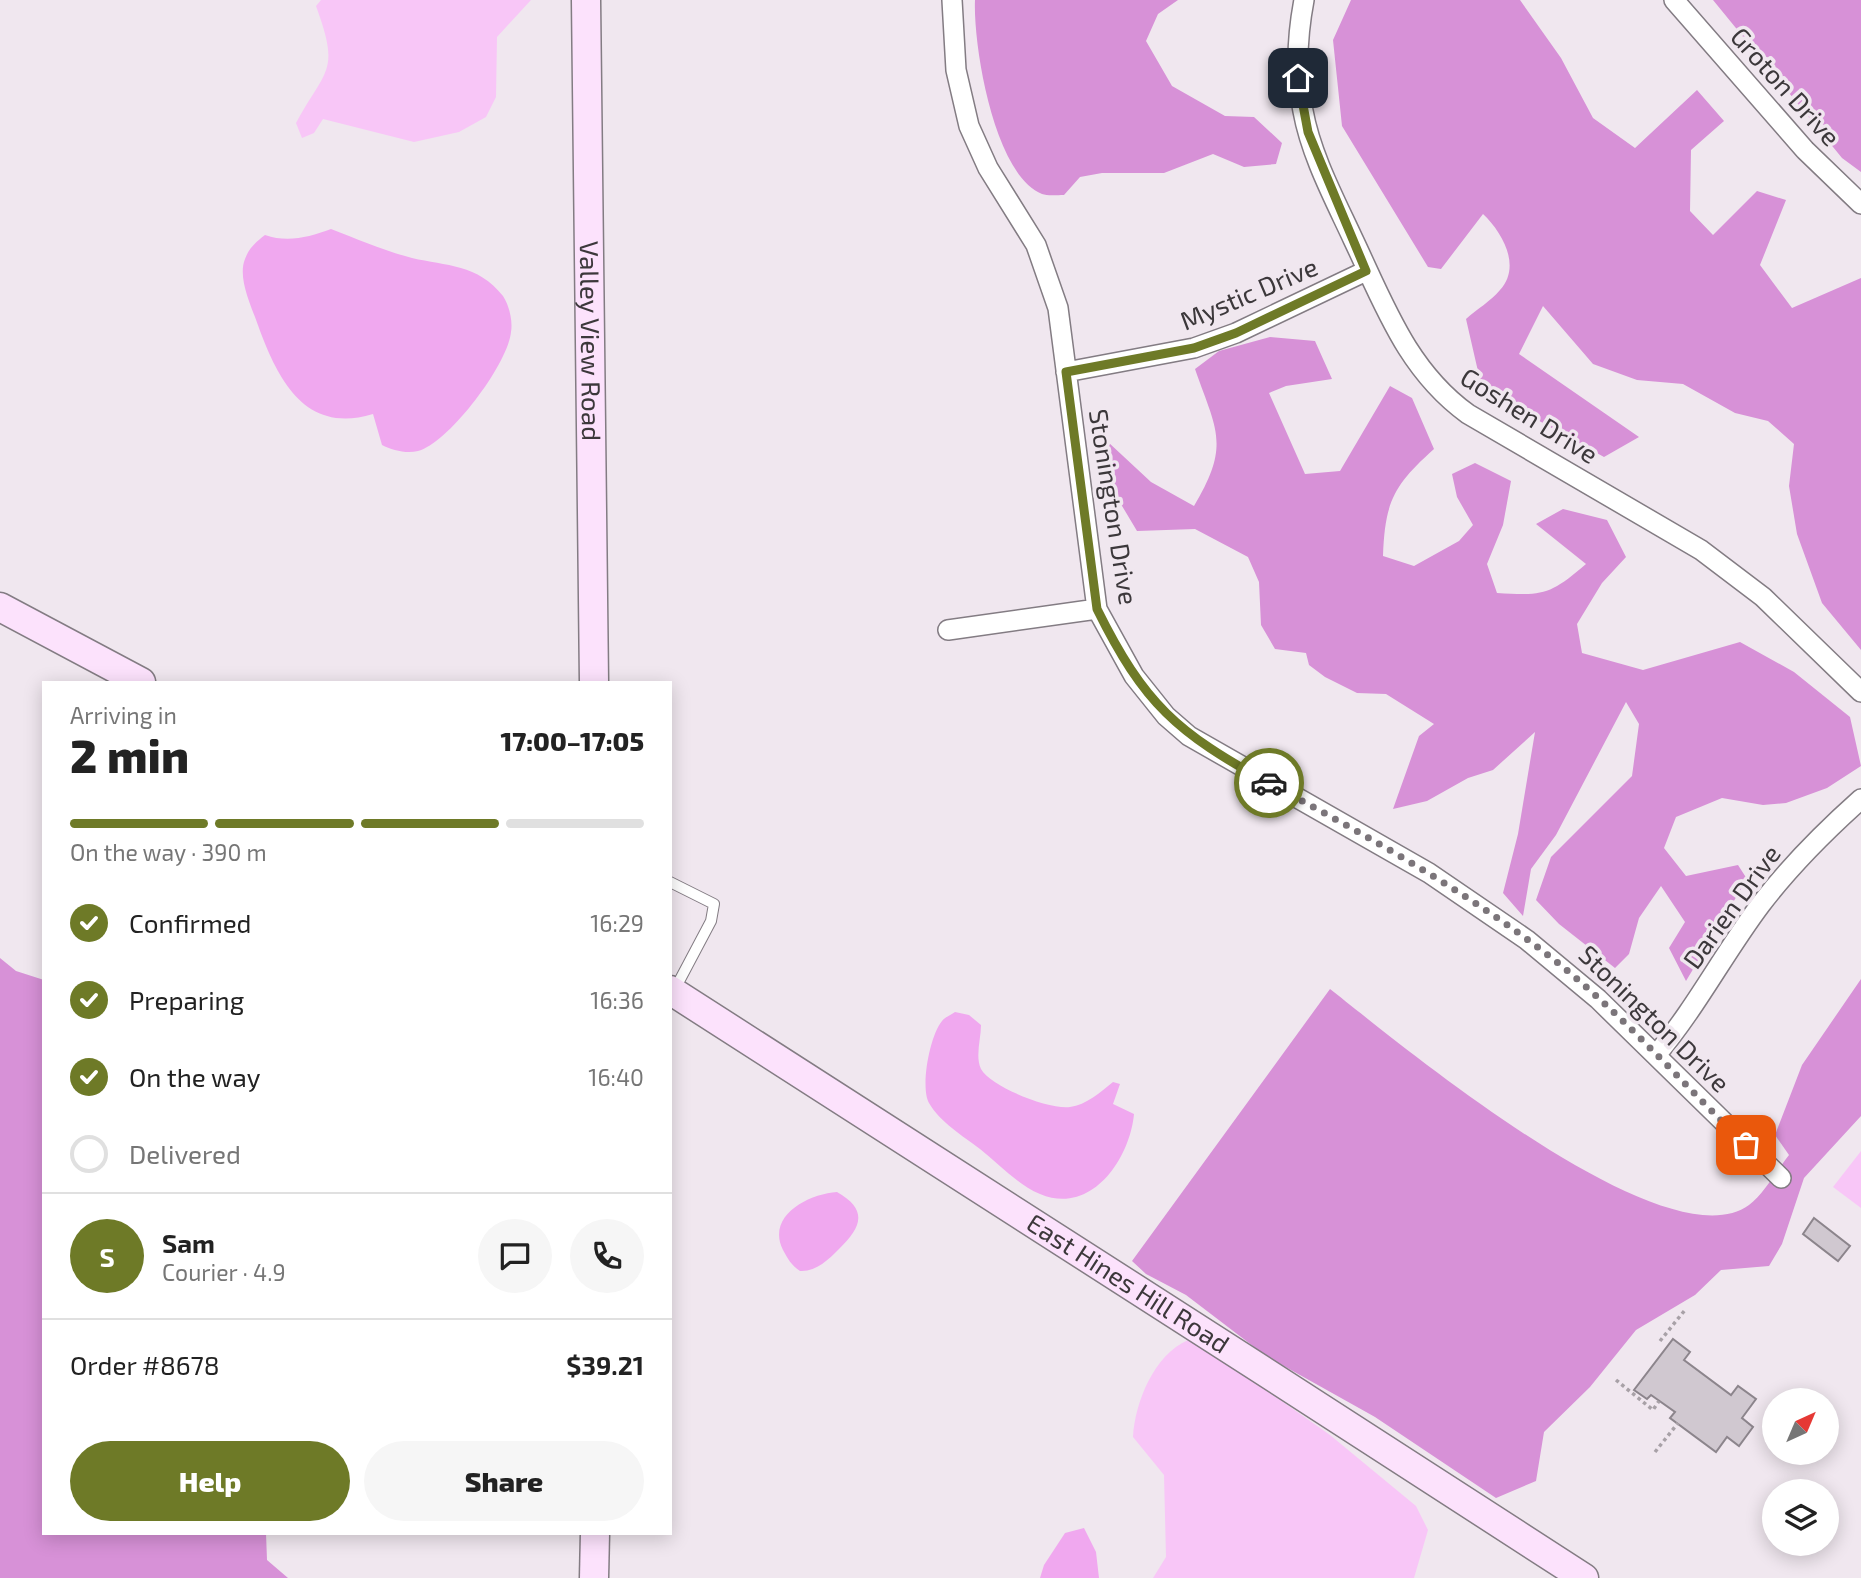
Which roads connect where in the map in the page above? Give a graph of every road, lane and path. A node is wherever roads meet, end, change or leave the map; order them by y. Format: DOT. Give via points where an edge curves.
graph roads {
  1 [pos="586,0"];
  2 [pos="952,0"];
  3 [pos="1304,0"];
  4 [pos="1674,0"];
  5 [pos="1861,204"];
  6 [pos="1366,271"];
  7 [pos="1066,372"];
  8 [pos="0,607"];
  9 [pos="1097,609"];
  10 [pos="948,630"];
  11 [pos="139,681"];
  12 [pos="594,681"];
  13 [pos="1861,692"];
  14 [pos="1861,799"];
  15 [pos="672,884"];
  16 [pos="672,991"];
  17 [pos="1656,1055"];
  18 [pos="1781,1178"];
  19 [pos="1685,1310"];
  20 [pos="1660,1341"];
  21 [pos="1616,1380"];
  22 [pos="1659,1401"];
  23 [pos="1678,1423"];
  24 [pos="1655,1452"];
  25 [pos="595,1535"];
  26 [pos="594,1578"];
  27 [pos="1584,1578"];
  1 -- 12 [label="street, Valley View Road"];
  2 -- 7 [label="street, Stonington Drive" via="956,70 969,126 1049,277"];
  3 -- 6 [label="street, Goshen Drive" via="1298,45 1303,112 1322,170"];
  4 -- 5 [label="street, Groton Drive" via="1805,150"];
  6 -- 7 [label="street, Mystic Drive" via="1194,348"];
  6 -- 13 [label="street, Goshen Drive" via="1414,360 1450,401 1701,550 1763,597"];
  7 -- 9 [label="street, Stonington Drive"];
  8 -- 11 [label="street"];
  9 -- 10 [label="street"];
  9 -- 17 [label="street, Stonington Drive" via="1134,676 1189,736 1381,844 1494,916 1560,965"];
  14 -- 17 [label="street, Darien Drive" via="1814,841 1760,905"];
  15 -- 16 [label="lane" via="714,904 711,921"];
  16 -- 27 [label="street, East Hines Hill Road"];
  17 -- 18 [label="street, Stonington Drive"];
  19 -- 20 [label="path"];
  21 -- 22 [label="path" via="1653,1410"];
  23 -- 24 [label="path"];
  25 -- 26 [label="street"];
}
